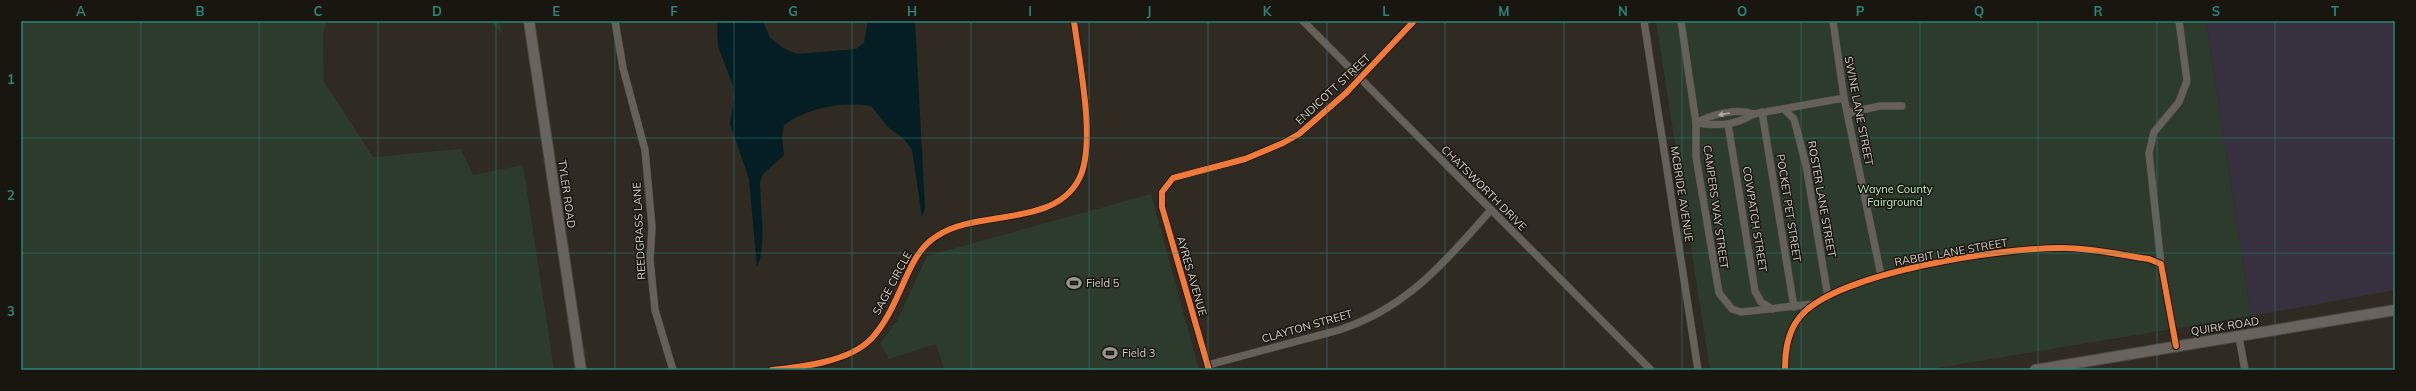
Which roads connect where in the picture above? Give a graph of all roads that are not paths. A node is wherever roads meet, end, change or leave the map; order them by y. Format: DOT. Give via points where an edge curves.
graph roads {
  1 [pos="529,21"];
  2 [pos="615,21"];
  3 [pos="1074,21"];
  4 [pos="1303,21"];
  5 [pos="1414,21"];
  6 [pos="1644,21"];
  7 [pos="1681,21"];
  8 [pos="1833,21"];
  9 [pos="2179,21"];
  10 [pos="1360,80"];
  11 [pos="1844,98"];
  12 [pos="1902,106"];
  13 [pos="1784,109"];
  14 [pos="1762,112"];
  15 [pos="1848,113"];
  16 [pos="1754,114"];
  17 [pos="1696,123"];
  18 [pos="1728,124"];
  19 [pos="1164,188"];
  20 [pos="1491,210"];
  21 [pos="2161,264"];
  22 [pos="1881,275"];
  23 [pos="1828,297"];
  24 [pos="1814,304"];
  25 [pos="1794,307"];
  26 [pos="1772,309"];
  27 [pos="2395,310"];
  28 [pos="2239,337"];
  29 [pos="2176,346"];
  30 [pos="1208,367"];
  31 [pos="580,370"];
  32 [pos="673,370"];
  33 [pos="772,370"];
  34 [pos="1651,370"];
  35 [pos="1698,370"];
  36 [pos="1784,370"];
  37 [pos="2035,370"];
  38 [pos="2245,370"];
  1 -- 31 [label="street, TYLER ROAD"];
  2 -- 32 [label="street, REEDGRASS LANE" via="623,68 645,150 652,227 650,260 655,310"];
  3 -- 33 [label="street, SAGE CIRCLE" via="1085,114 1087,156 1078,180 1064,197 1032,213 965,223 936,236 914,258 891,311 870,340 848,354 807,366"];
  4 -- 10 [label="street, CHATSWORTH DRIVE"];
  5 -- 10 [label="street, ENDICOTT STREET"];
  6 -- 35 [label="street, MCBRIDE AVENUE"];
  7 -- 17 [label="street, CAMPERS WAY STREET"];
  8 -- 11 [label="street, SWINE LANE STREET"];
  9 -- 21 [label="street" via="2187,81 2179,102 2154,132 2148,153"];
  10 -- 19 [label="street, ENDICOTT STREET" via="1313,124 1283,143 1245,159 1178,176"];
  10 -- 20 [label="street, CHATSWORTH DRIVE"];
  11 -- 13 [label="street"];
  11 -- 15 [label="street, SWINE LANE STREET"];
  12 -- 15 [label="street" via="1880,106"];
  13 -- 14 [label="street"];
  13 -- 23 [label="street, ROSTER LANE STREET" via="1794,119 1806,165"];
  14 -- 16 [label="street"];
  14 -- 25 [label="street, POCKET PET STREET"];
  15 -- 22 [label="street, SWINE LANE STREET"];
  16 -- 17 [label="street, one-way" via="1744,111 1707,117"];
  16 -- 18 [label="street"];
  17 -- 18 [label="street" via="1719,126"];
  17 -- 26 [label="street, CAMPERS WAY STREET" via="1696,157 1719,293 1732,309 1741,312"];
  18 -- 26 [label="street, COWPATCH STREET" via="1755,291 1761,302"];
  19 -- 30 [label="street, AYRES AVENUE" via="1161,197 1162,207"];
  20 -- 30 [label="street, CLAYTON STREET" via="1430,277 1393,306 1339,330"];
  20 -- 34 [label="street, CHATSWORTH DRIVE"];
  21 -- 22 [label="street, RABBIT LANE STREET" via="2149,259 2066,248 1987,254"];
  21 -- 29 [label="street"];
  22 -- 23 [label="street, RABBIT LANE STREET"];
  23 -- 24 [label="street, RABBIT LANE STREET"];
  24 -- 25 [label="street, CAMPERS WAY STREET"];
  24 -- 36 [label="street, RABBIT LANE STREET" via="1799,317 1790,333"];
  25 -- 26 [label="street, CAMPERS WAY STREET"];
  27 -- 28 [label="street, QUIRK ROAD"];
  28 -- 29 [label="street, QUIRK ROAD"];
  28 -- 38 [label="street"];
  29 -- 37 [label="street, QUIRK ROAD"];
}
